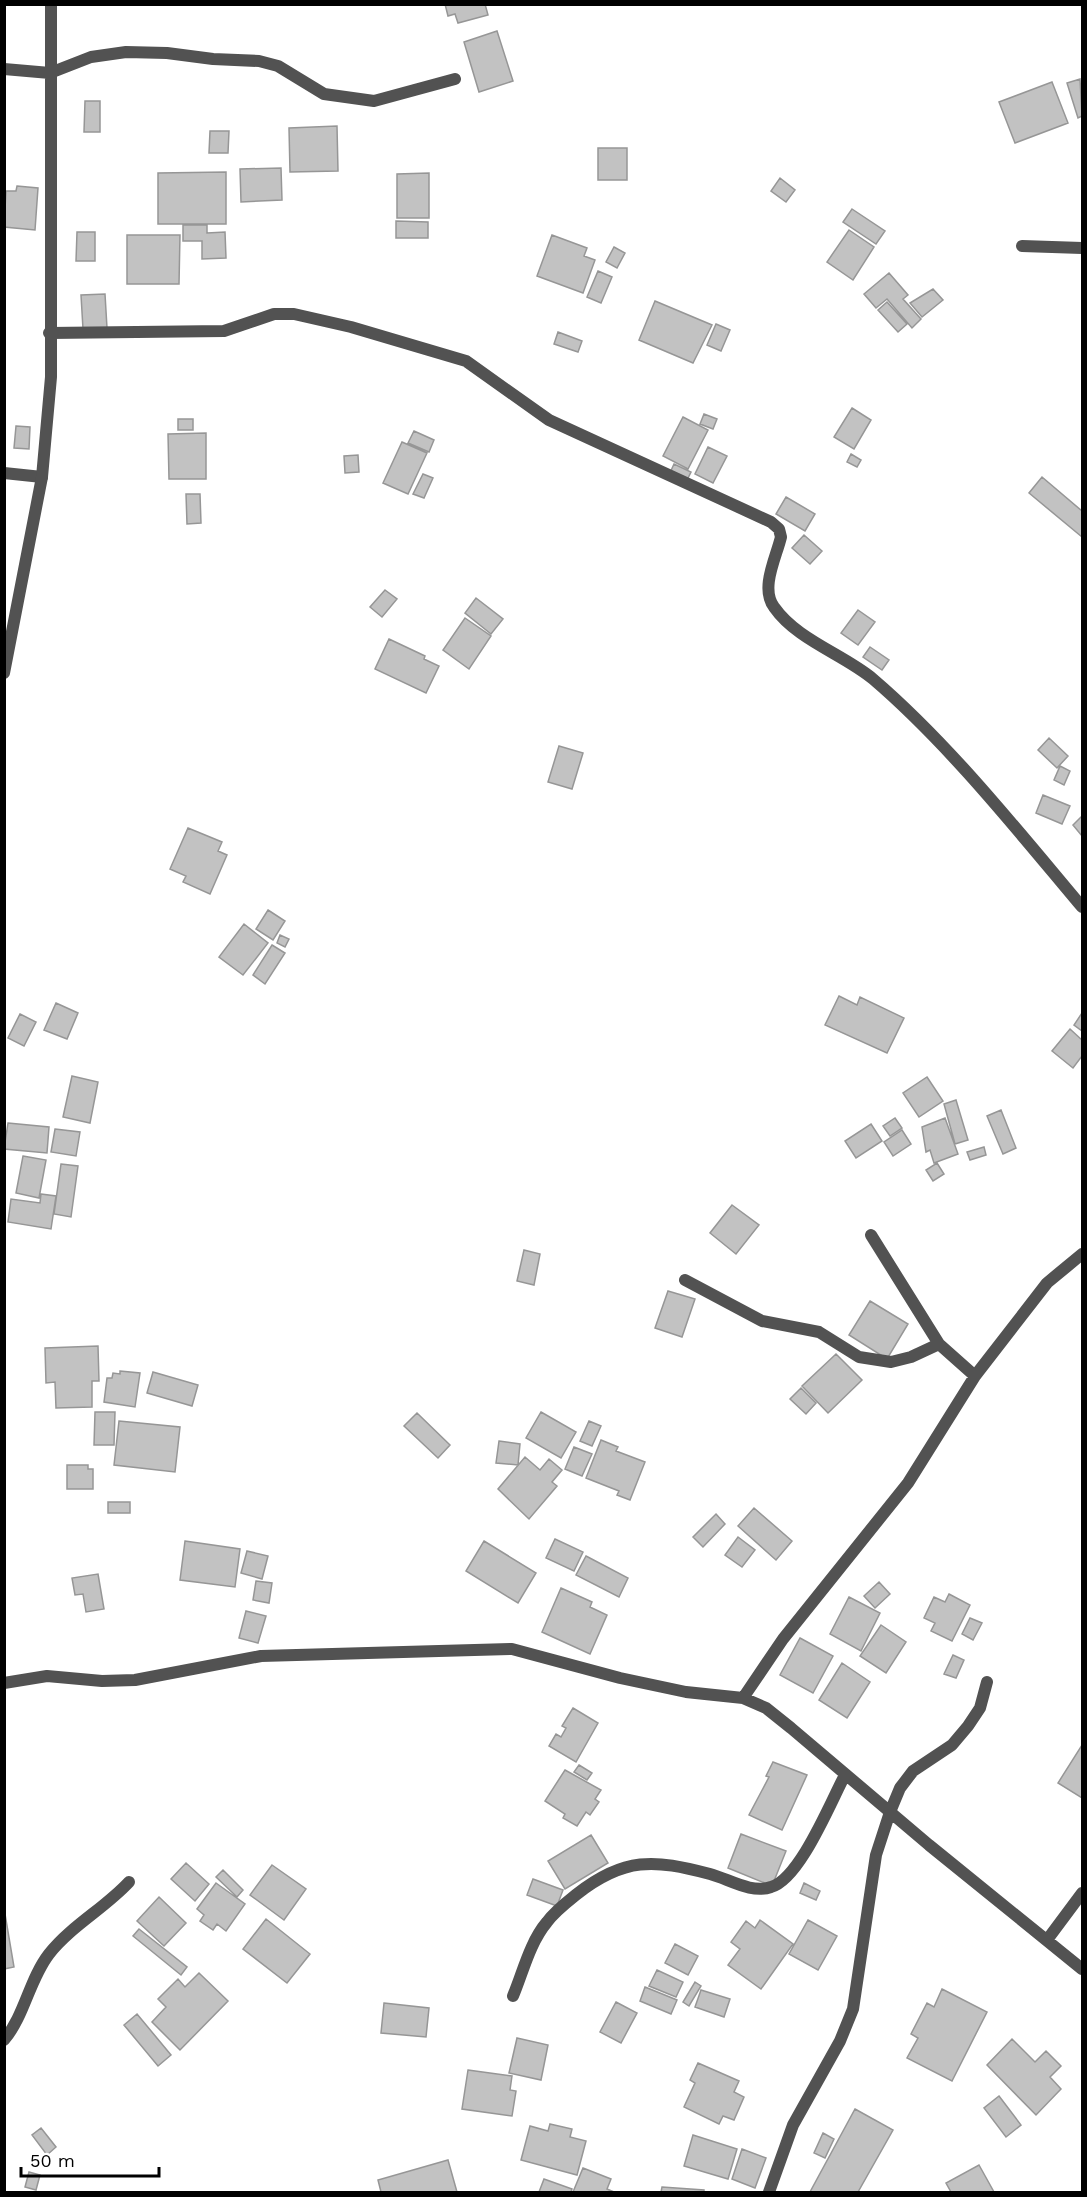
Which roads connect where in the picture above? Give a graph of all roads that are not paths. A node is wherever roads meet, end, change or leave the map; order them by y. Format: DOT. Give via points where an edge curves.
graph roads {
  1 [pos="51,4"];
  2 [pos="4,69"];
  3 [pos="50,73"];
  4 [pos="455,79"];
  5 [pos="1022,246"];
  6 [pos="1083,248"];
  7 [pos="49,333"];
  8 [pos="4,473"];
  9 [pos="42,477"];
  10 [pos="4,673"];
  11 [pos="1083,907"];
  12 [pos="871,1234"];
  13 [pos="1083,1254"];
  14 [pos="685,1280"];
  15 [pos="939,1344"];
  16 [pos="975,1376"];
  17 [pos="987,1682"];
  18 [pos="4,1683"];
  19 [pos="743,1698"];
  20 [pos="845,1774"];
  21 [pos="890,1812"];
  22 [pos="129,1882"];
  23 [pos="1083,1893"];
  24 [pos="1047,1940"];
  25 [pos="1083,1969"];
  26 [pos="513,1996"];
  27 [pos="4,2040"];
  28 [pos="769,2193"];
  1 -- 3 [label="street"];
  2 -- 3 [label="street"];
  3 -- 4 [label="street" via="90,57 126,52 167,53 259,61 278,66 324,94 374,101"];
  3 -- 7 [label="street"];
  5 -- 6 [label="street"];
  7 -- 9 [label="street" via="51,377"];
  7 -- 11 [label="street" via="224,331 274,314 294,314 351,327 466,361 549,420 771,522 781,537 768,593 774,607 793,626 872,678 930,734"];
  8 -- 9 [label="street"];
  9 -- 10 [label="street"];
  12 -- 15 [label="street"];
  13 -- 16 [label="street" via="1047,1283"];
  14 -- 15 [label="street" via="762,1322 819,1332 859,1357 891,1362"];
  15 -- 16 [label="street"];
  16 -- 19 [label="street" via="908,1483 783,1639"];
  17 -- 21 [label="street" via="980,1707 968,1726 952,1745 913,1771 900,1788"];
  18 -- 19 [label="street" via="47,1676 102,1682 135,1680 261,1656 512,1649 675,1690"];
  19 -- 20 [label="street" via="766,1708"];
  20 -- 21 [label="street"];
  20 -- 26 [label="street" via="789,1876 772,1887 754,1889 673,1865 614,1869 546,1922"];
  21 -- 24 [label="street"];
  21 -- 28 [label="street" via="868,1896 853,2009 840,2041 793,2125"];
  22 -- 27 [label="street" via="50,1953 32,1980"];
  23 -- 24 [label="street"];
  24 -- 25 [label="street"];
}
